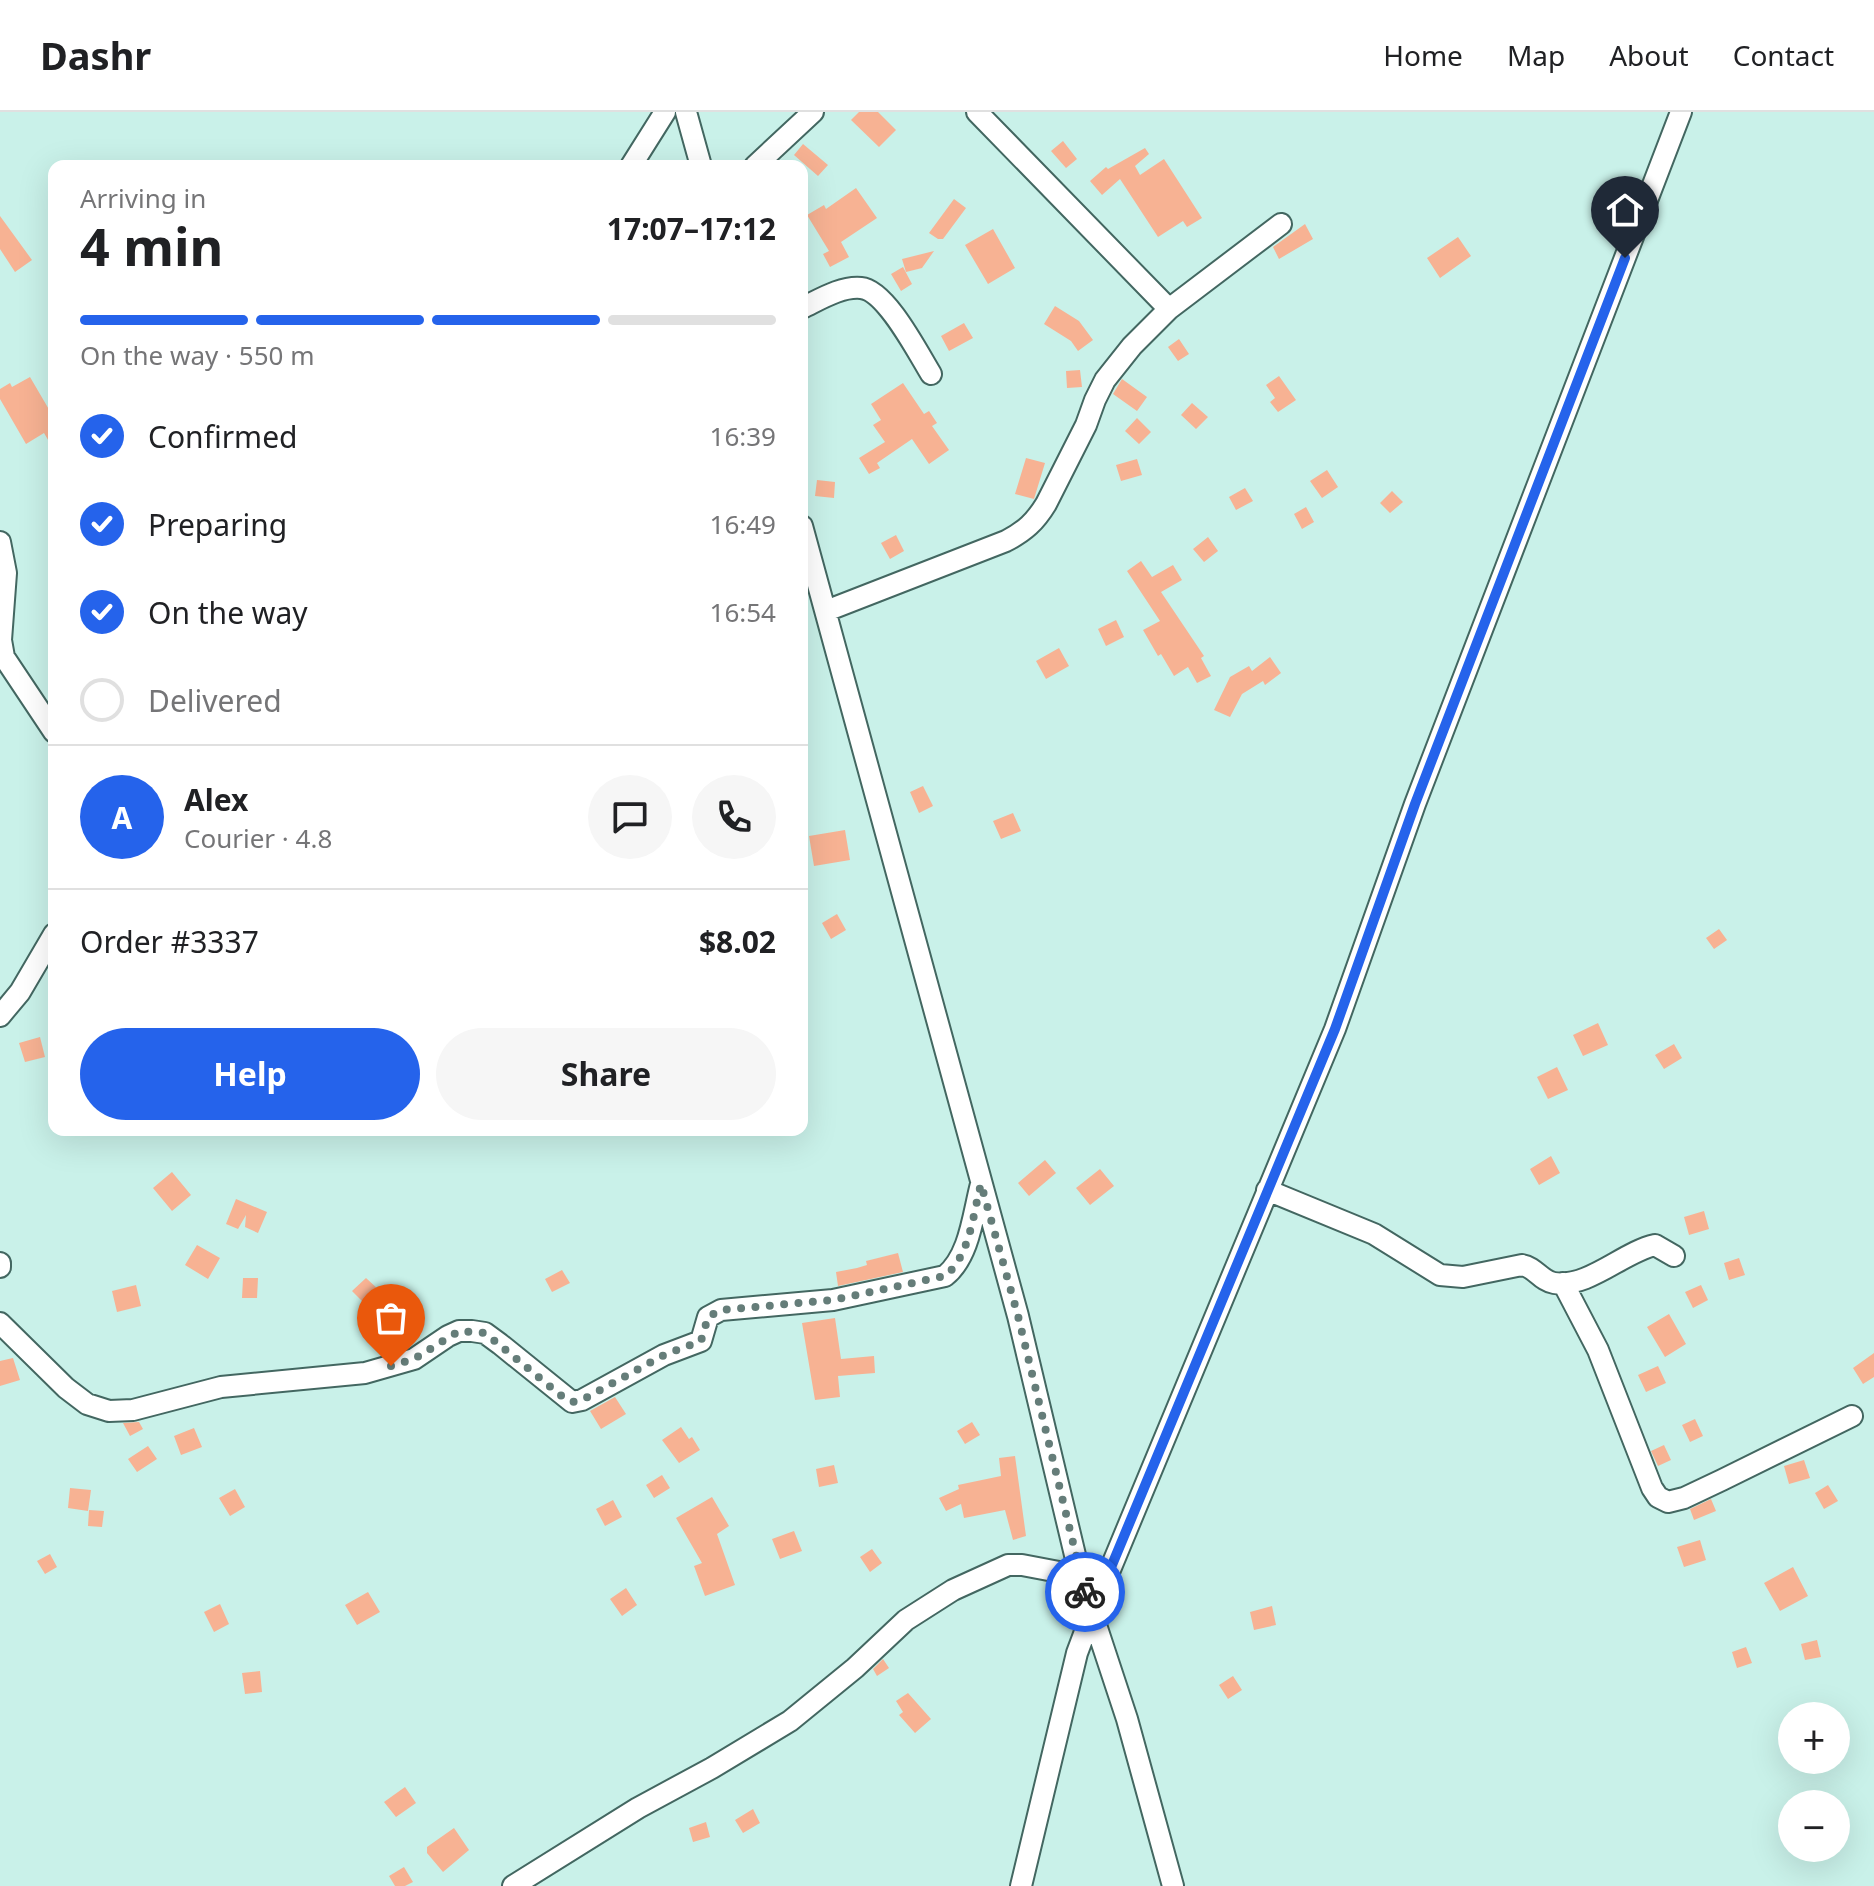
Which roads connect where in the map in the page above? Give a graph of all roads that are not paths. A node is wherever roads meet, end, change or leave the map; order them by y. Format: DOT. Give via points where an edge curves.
graph roads {
  1 [pos="665,112"];
  2 [pos="686,112"];
  3 [pos="813,112"];
  4 [pos="977,112"];
  5 [pos="1681,112"];
  6 [pos="635,160"];
  7 [pos="698,160"];
  8 [pos="761,160"];
  9 [pos="1281,224"];
  10 [pos="808,305"];
  11 [pos="1169,309"];
  12 [pos="931,374"];
  13 [pos="0,542"];
  14 [pos="808,547"];
  15 [pos="826,611"];
  16 [pos="48,723"];
  17 [pos="48,944"];
  18 [pos="0,1016"];
  19 [pos="981,1184"];
  20 [pos="1267,1190"];
  21 [pos="1674,1256"];
  22 [pos="1563,1283"];
  23 [pos="0,1323"];
  24 [pos="1852,1416"];
  25 [pos="1080,1576"];
  26 [pos="1092,1613"];
  27 [pos="513,1886"];
  28 [pos="1021,1886"];
  29 [pos="1173,1886"];
  1 -- 6 [label="street"];
  2 -- 7 [label="street"];
  3 -- 8 [label="street"];
  4 -- 11 [label="street"];
  5 -- 20 [label="street" via="1415,804 1335,1029"];
  9 -- 11 [label="street"];
  10 -- 12 [label="street" via="862,287 877,295"];
  11 -- 15 [label="street" via="1105,380 1046,504 1025,531"];
  13 -- 16 [label="street" via="6,573 4,657"];
  14 -- 15 [label="street"];
  15 -- 19 [label="street"];
  17 -- 18 [label="street"];
  19 -- 23 [label="street" via="963,1253 945,1276 833,1300 721,1310 708,1317 701,1341 572,1402 485,1333 459,1331 414,1359 365,1373 221,1387 133,1410 109,1411 87,1404 66,1388"];
  19 -- 25 [label="street"];
  20 -- 22 [label="street" via="1374,1234 1440,1275 1463,1277 1522,1265 1548,1281"];
  20 -- 26 [label="street"];
  21 -- 22 [label="street" via="1655,1245 1643,1247 1588,1277"];
  22 -- 24 [label="street" via="1598,1350 1652,1488 1668,1502"];
  25 -- 26 [label="street"];
  25 -- 27 [label="street" via="1008,1565 953,1590 906,1620 790,1721"];
  26 -- 28 [label="street" via="1077,1653"];
  26 -- 29 [label="street"];
}
